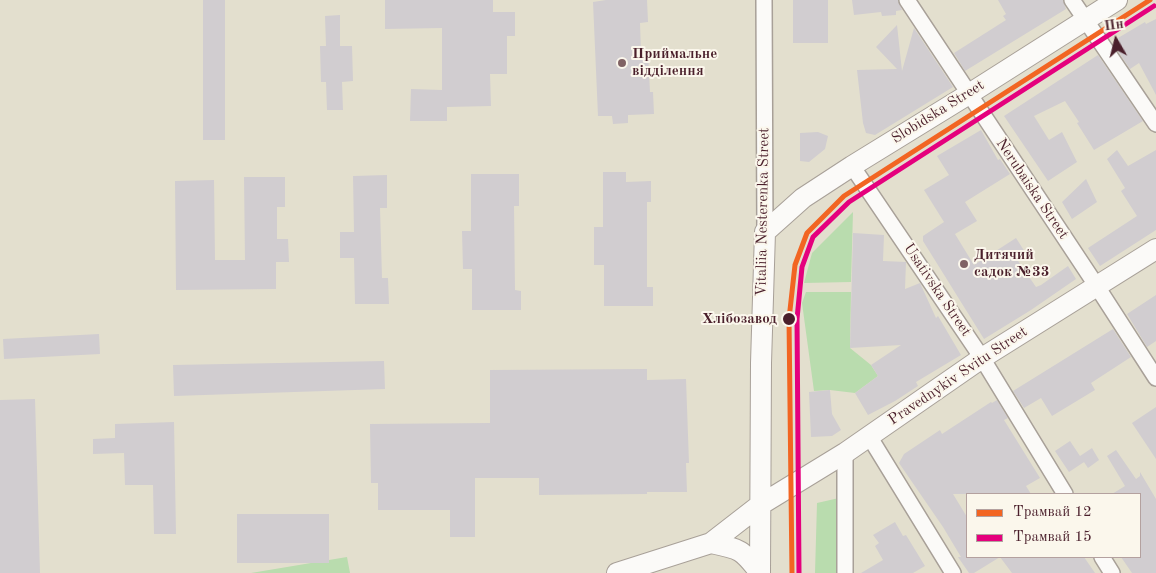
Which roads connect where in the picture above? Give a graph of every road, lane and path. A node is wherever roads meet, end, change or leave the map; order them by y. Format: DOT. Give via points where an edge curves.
graph roads {
  1 [pos="764,0"];
  2 [pos="907,0"];
  3 [pos="1072,0"];
  4 [pos="1117,0"];
  5 [pos="1085,20"];
  6 [pos="969,94"];
  7 [pos="1156,124"];
  8 [pos="852,166"];
  9 [pos="765,232"];
  10 [pos="1156,249"];
  11 [pos="1096,285"];
  12 [pos="982,358"];
  13 [pos="1156,378"];
  14 [pos="869,436"];
  15 [pos="846,453"];
  16 [pos="1064,493"];
  17 [pos="760,504"];
  18 [pos="711,543"];
  19 [pos="1103,558"];
  20 [pos="617,573"];
  21 [pos="760,573"];
  22 [pos="845,573"];
  23 [pos="953,573"];
  24 [pos="1112,573"];
  1 -- 9 [label="street, Vitaliia Nesterenka Street"];
  2 -- 6 [label="street, Nerubaiska Street"];
  3 -- 5 [label="street"];
  4 -- 5 [label="main road, Slobidska Street"];
  5 -- 6 [label="main road, Slobidska Street"];
  5 -- 7 [label="street"];
  6 -- 8 [label="main road, Slobidska Street"];
  6 -- 11 [label="street, Nerubaiska Street"];
  8 -- 9 [label="main road, Slobidska Street" via="803,198"];
  8 -- 12 [label="street, Usativska Street"];
  9 -- 17 [label="main road, Vitaliia Nesterenka Street" via="760,363"];
  10 -- 11 [label="main road, Pravednykiv Svitu Street"];
  11 -- 12 [label="main road, Pravednykiv Svitu Street"];
  11 -- 13 [label="street, Nerubaiska Street"];
  12 -- 14 [label="main road, Pravednykiv Svitu Street"];
  12 -- 16 [label="street, Usativska Street"];
  14 -- 15 [label="main road, Pravednykiv Svitu Street"];
  14 -- 23 [label="street"];
  15 -- 17 [label="main road, Pravednykiv Svitu Street"];
  15 -- 22 [label="street"];
  17 -- 18 [label="main road, Pravednykiv Svitu Street"];
  17 -- 21 [label="main road, Vitaliia Nesterenka Street"];
  18 -- 20 [label="main road"];
  18 -- 21 [label="main road" via="737,548"];
  19 -- 24 [label="street"];
}
